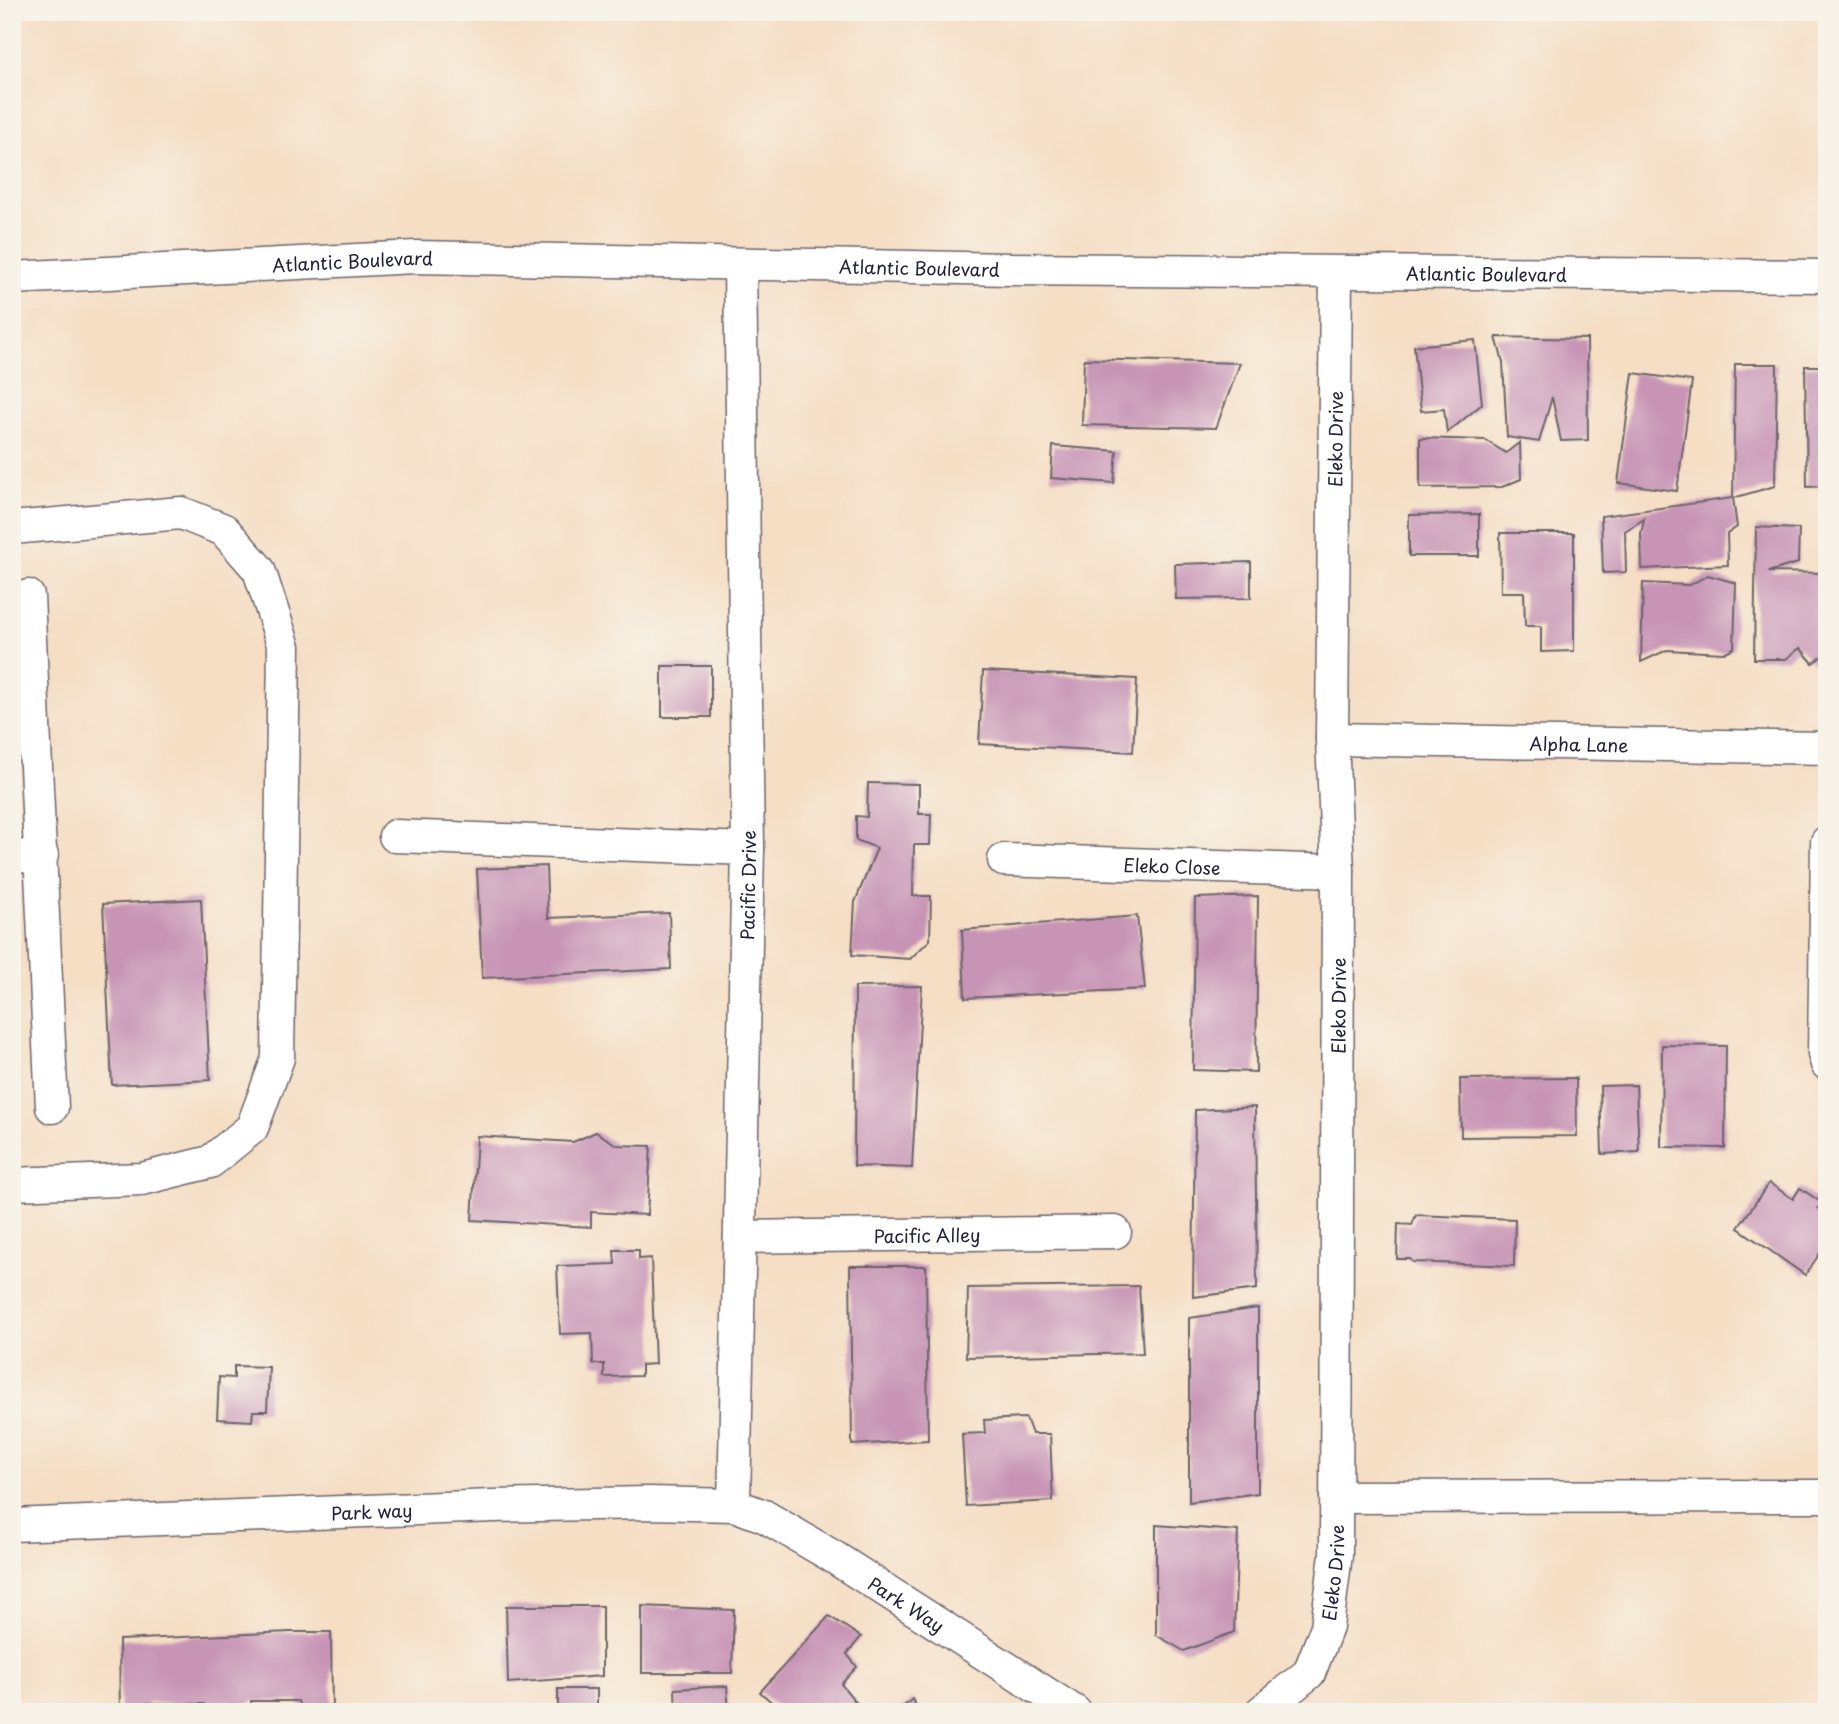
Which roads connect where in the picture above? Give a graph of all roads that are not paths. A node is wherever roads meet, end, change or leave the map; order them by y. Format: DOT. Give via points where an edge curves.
graph roads {
  1 [pos="740,265"];
  2 [pos="1336,273"];
  3 [pos="1827,276"];
  4 [pos="12,278"];
  5 [pos="12,528"];
  6 [pos="28,596"];
  7 [pos="1332,739"];
  8 [pos="1827,748"];
  9 [pos="395,836"];
  10 [pos="1827,842"];
  11 [pos="748,849"];
  12 [pos="27,855"];
  13 [pos="1004,860"];
  14 [pos="1338,871"];
  15 [pos="1827,1064"];
  16 [pos="52,1107"];
  17 [pos="12,1184"];
  18 [pos="1115,1231"];
  19 [pos="740,1237"];
  20 [pos="1827,1496"];
  21 [pos="1336,1497"];
  22 [pos="734,1505"];
  23 [pos="12,1525"];
  24 [pos="1075,1712"];
  25 [pos="1261,1712"];
  1 -- 2 [label="street, Atlantic Boulevard"];
  1 -- 4 [label="street, Atlantic Boulevard" via="415,257"];
  1 -- 11 [label="street, Pacific Drive"];
  2 -- 3 [label="street, Atlantic Boulevard"];
  2 -- 7 [label="street, Eleko Drive"];
  5 -- 17 [label="street" via="181,513 224,530 259,570 284,646 278,1058 252,1128 210,1162 142,1179"];
  6 -- 12 [label="street"];
  7 -- 8 [label="street, Alpha Lane"];
  7 -- 14 [label="street, Eleko Drive"];
  9 -- 11 [label="street"];
  10 -- 15 [label="street"];
  11 -- 19 [label="street, Pacific Drive"];
  12 -- 16 [label="street"];
  13 -- 14 [label="street, Eleko Close"];
  14 -- 21 [label="street, Eleko Drive"];
  18 -- 19 [label="street, Pacific Alley"];
  19 -- 22 [label="street, Pacific Drive"];
  20 -- 21 [label="street"];
  21 -- 25 [label="street, Eleko Drive" via="1336,1554 1327,1627 1309,1674"];
  22 -- 23 [label="street, Park way" via="493,1506"];
  22 -- 24 [label="street, Park Way" via="764,1516 832,1556"];
}
